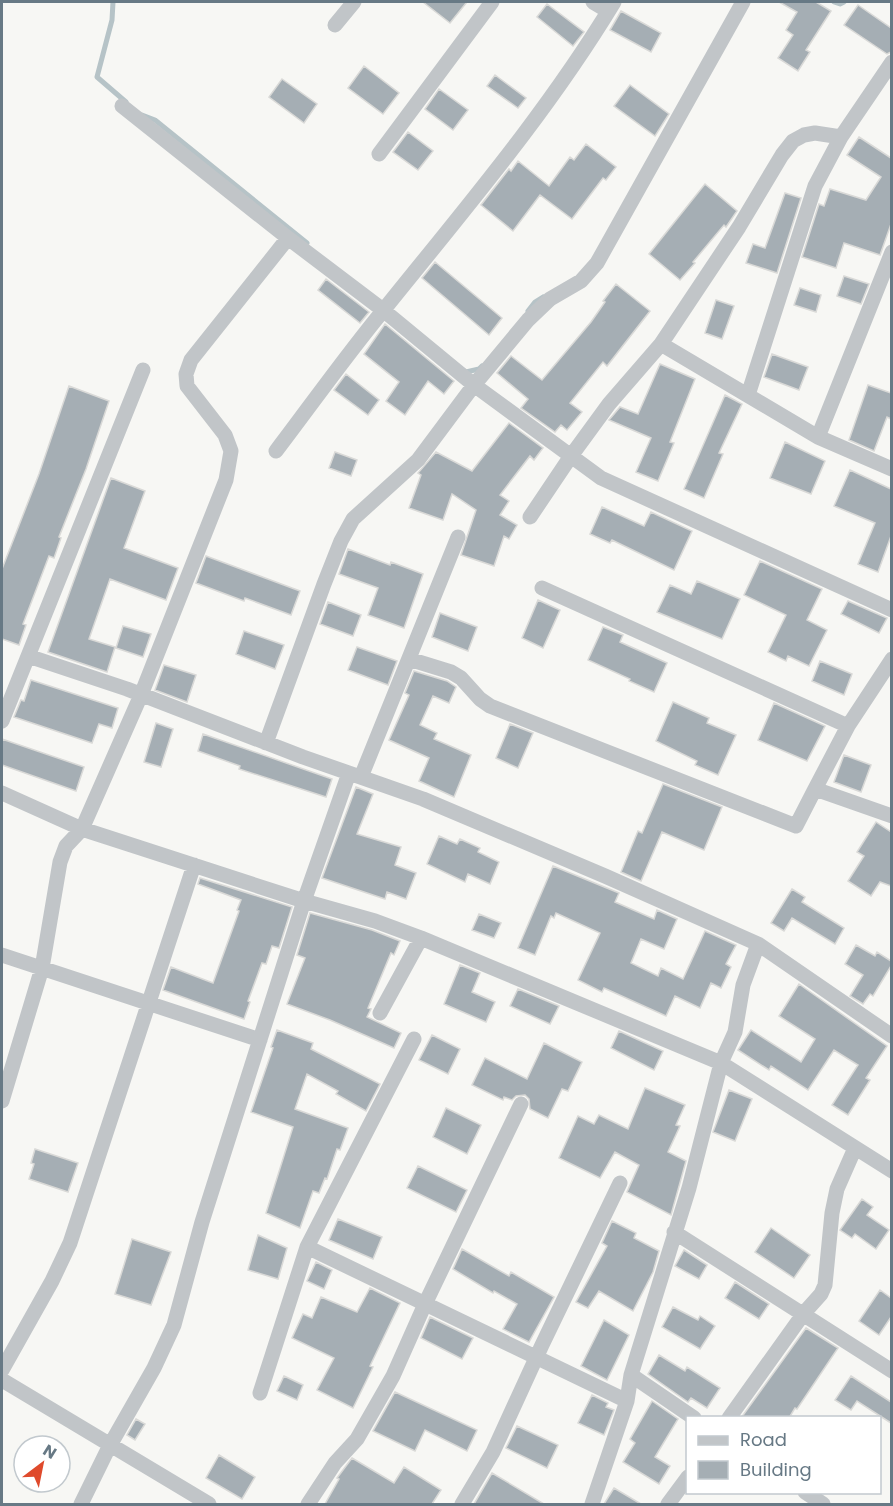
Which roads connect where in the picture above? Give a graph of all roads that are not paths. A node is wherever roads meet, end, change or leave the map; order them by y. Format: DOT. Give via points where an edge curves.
graph roads {
  1 [pos="354,2"];
  2 [pos="492,2"];
  3 [pos="593,2"];
  4 [pos="743,2"];
  5 [pos="611,6"];
  6 [pos="335,25"];
  7 [pos="891,62"];
  8 [pos="122,106"];
  9 [pos="841,137"];
  10 [pos="379,154"];
  11 [pos="288,238"];
  12 [pos="891,252"];
  13 [pos="385,308"];
  14 [pos="661,344"];
  15 [pos="143,370"];
  16 [pos="474,385"];
  17 [pos="748,395"];
  18 [pos="818,437"];
  19 [pos="276,451"];
  20 [pos="571,456"];
  21 [pos="891,469"];
  22 [pos="530,517"];
  23 [pos="458,537"];
  24 [pos="542,588"];
  25 [pos="891,609"];
  26 [pos="28,656"];
  27 [pos="409,659"];
  28 [pos="891,659"];
  29 [pos="141,694"];
  30 [pos="2,721"];
  31 [pos="848,726"];
  32 [pos="266,742"];
  33 [pos="355,775"];
  34 [pos="815,789"];
  35 [pos="2,793"];
  36 [pos="891,816"];
  37 [pos="82,829"];
  38 [pos="194,865"];
  39 [pos="304,901"];
  40 [pos="422,938"];
  41 [pos="758,944"];
  42 [pos="2,955"];
  43 [pos="42,968"];
  44 [pos="148,1004"];
  45 [pos="380,1013"];
  46 [pos="891,1036"];
  47 [pos="414,1039"];
  48 [pos="260,1040"];
  49 [pos="721,1063"];
  50 [pos="2,1101"];
  51 [pos="521,1104"];
  52 [pos="855,1148"];
  53 [pos="891,1171"];
  54 [pos="620,1183"];
  55 [pos="674,1232"];
  56 [pos="307,1247"];
  57 [pos="425,1304"];
  58 [pos="804,1313"];
  59 [pos="536,1358"];
  60 [pos="2,1370"];
  61 [pos="891,1371"];
  62 [pos="631,1375"];
  63 [pos="2,1380"];
  64 [pos="260,1393"];
  65 [pos="627,1401"];
  66 [pos="691,1416"];
  67 [pos="730,1416"];
  68 [pos="110,1447"];
  69 [pos="686,1478"];
  70 [pos="808,1494"];
  71 [pos="81,1504"];
  72 [pos="209,1504"];
  73 [pos="308,1504"];
  74 [pos="462,1504"];
  75 [pos="592,1504"];
  76 [pos="668,1504"];
  77 [pos="824,1504"];
  1 -- 6 [label="street"];
  2 -- 10 [label="street"];
  3 -- 5 [label="street"];
  4 -- 16 [label="street" via="597,263 528,320"];
  5 -- 13 [label="street" via="583,54 521,141"];
  7 -- 9 [label="street"];
  8 -- 11 [label="street"];
  9 -- 14 [label="street" via="814,133 793,141"];
  9 -- 17 [label="street" via="815,186"];
  11 -- 13 [label="street"];
  11 -- 29 [label="street" via="191,360 186,374 187,386 225,435 231,451 229,466"];
  12 -- 18 [label="street"];
  13 -- 16 [label="street"];
  13 -- 19 [label="street"];
  14 -- 17 [label="street"];
  14 -- 20 [label="street"];
  15 -- 26 [label="street"];
  16 -- 20 [label="street"];
  16 -- 32 [label="street" via="418,460 352,519"];
  17 -- 18 [label="street"];
  18 -- 21 [label="street"];
  20 -- 22 [label="street"];
  20 -- 25 [label="street" via="601,477"];
  23 -- 27 [label="street"];
  24 -- 31 [label="street"];
  26 -- 29 [label="street"];
  26 -- 30 [label="street"];
  27 -- 33 [label="street"];
  27 -- 34 [label="street" via="451,672 490,706 796,826"];
  28 -- 31 [label="street"];
  29 -- 32 [label="street"];
  29 -- 37 [label="street"];
  31 -- 34 [label="street"];
  32 -- 33 [label="street"];
  33 -- 39 [label="street"];
  33 -- 41 [label="street" via="423,799"];
  34 -- 36 [label="street"];
  35 -- 37 [label="street"];
  37 -- 38 [label="street"];
  37 -- 43 [label="street" via="66,846 60,862"];
  38 -- 39 [label="street"];
  38 -- 44 [label="street"];
  39 -- 40 [label="street"];
  39 -- 48 [label="street"];
  40 -- 45 [label="street"];
  40 -- 49 [label="street"];
  41 -- 46 [label="street"];
  41 -- 49 [label="street" via="743,985 735,1032"];
  42 -- 43 [label="street"];
  43 -- 44 [label="street"];
  43 -- 50 [label="street"];
  44 -- 48 [label="street"];
  44 -- 60 [label="street" via="70,1243"];
  47 -- 56 [label="street"];
  48 -- 68 [label="street" via="202,1222 174,1326"];
  49 -- 52 [label="street"];
  49 -- 55 [label="street"];
  51 -- 57 [label="street"];
  52 -- 53 [label="street"];
  52 -- 58 [label="street" via="837,1189 825,1285"];
  54 -- 59 [label="street"];
  55 -- 58 [label="street"];
  55 -- 62 [label="street"];
  56 -- 57 [label="street"];
  56 -- 64 [label="street"];
  57 -- 59 [label="street"];
  57 -- 73 [label="street" via="393,1376 357,1439 335,1463"];
  58 -- 61 [label="street"];
  58 -- 67 [label="street"];
  59 -- 65 [label="street"];
  59 -- 74 [label="street" via="493,1452"];
  62 -- 65 [label="street"];
  62 -- 66 [label="street"];
  63 -- 68 [label="street"];
  65 -- 75 [label="street"];
  68 -- 71 [label="street"];
  68 -- 72 [label="street"];
  69 -- 76 [label="street"];
  70 -- 77 [label="street"];
}
